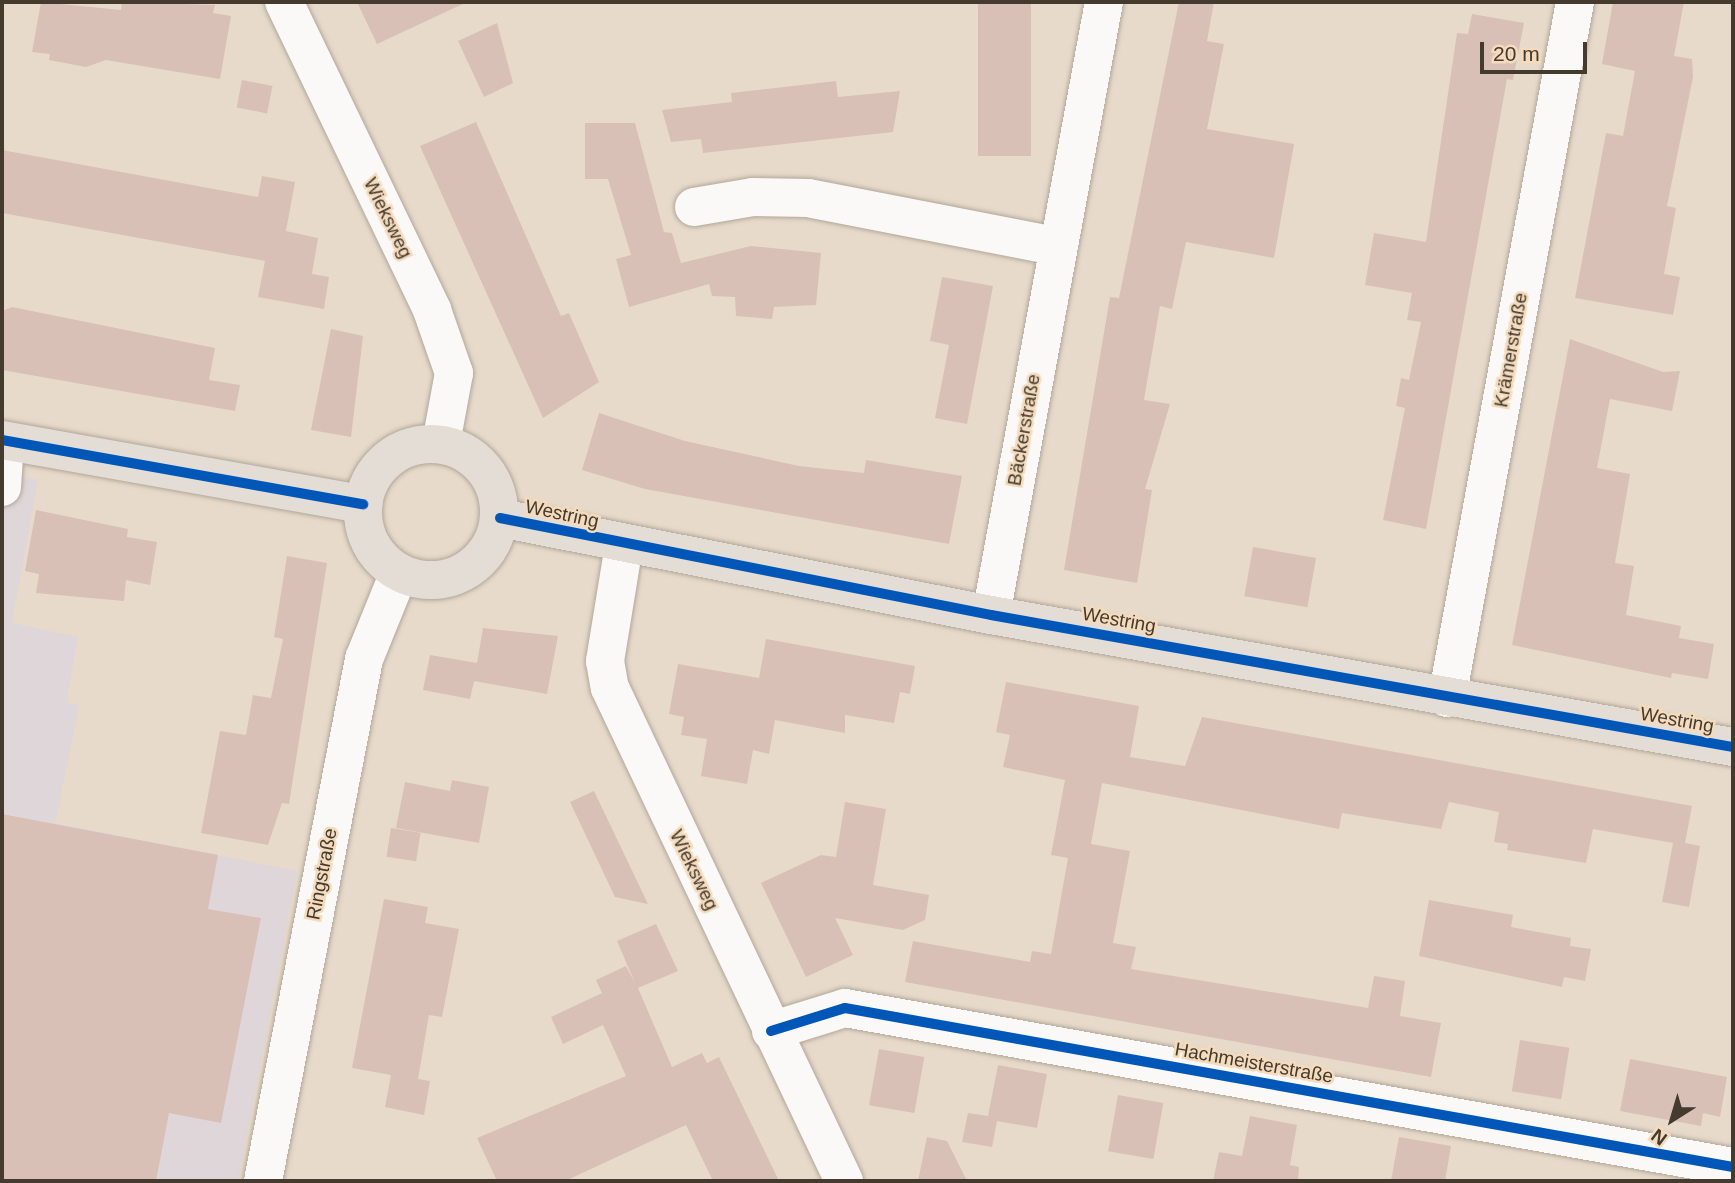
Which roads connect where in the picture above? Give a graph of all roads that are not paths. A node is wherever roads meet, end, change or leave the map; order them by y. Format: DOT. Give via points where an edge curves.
graph roads {
  1 [pos="284,2"];
  2 [pos="1104,2"];
  3 [pos="1575,2"];
  4 [pos="694,207"];
  5 [pos="1056,246"];
  6 [pos="4,441"];
  7 [pos="441,443"];
  8 [pos="2,486"];
  9 [pos="363,504"];
  10 [pos="500,518"];
  11 [pos="624,545"];
  12 [pos="399,573"];
  13 [pos="991,615"];
  14 [pos="1447,698"];
  15 [pos="1733,747"];
  16 [pos="771,1031"];
  17 [pos="1733,1167"];
  18 [pos="263,1181"];
  19 [pos="844,1181"];
  1 -- 7 [label="street, Wieksweg" via="432,310 454,373"];
  2 -- 5 [label="street, Bäckerstraße"];
  3 -- 14 [label="street, Krämerstraße"];
  4 -- 5 [label="street" via="753,197 808,198"];
  5 -- 13 [label="street, Bäckerstraße"];
  6 -- 8 [label="street"];
  6 -- 9 [label="main road"];
  7 -- 9 [label="main road" via="390,457 372,477"];
  7 -- 10 [label="main road" via="486,470"];
  9 -- 12 [label="main road" via="365,531 378,555"];
  10 -- 11 [label="main road, Westring"];
  10 -- 12 [label="main road" via="492,544 475,565 452,578 425,580"];
  11 -- 13 [label="main road, Westring"];
  11 -- 16 [label="street, Wieksweg" via="605,660 610,688"];
  12 -- 18 [label="street, Ringstraße" via="364,659"];
  13 -- 14 [label="main road, Westring"];
  14 -- 15 [label="main road, Westring"];
  16 -- 17 [label="street, Hachmeisterstraße" via="845,1008"];
  16 -- 19 [label="street, Wieksweg"];
}
